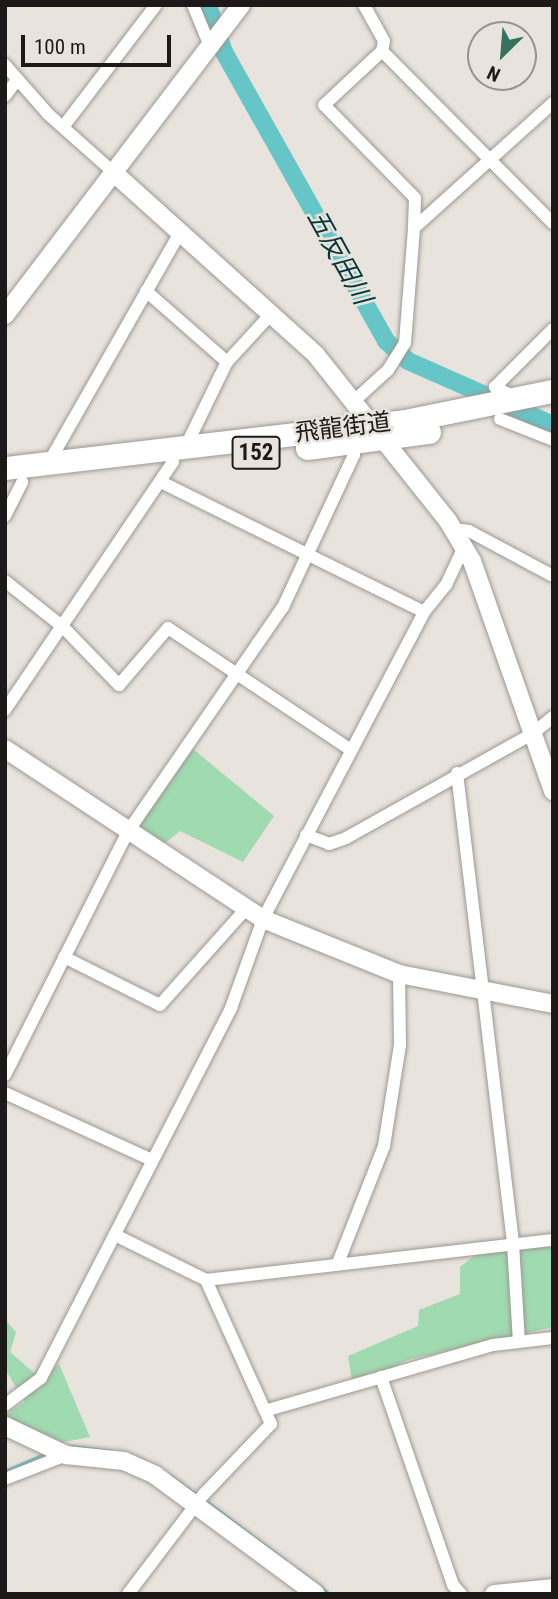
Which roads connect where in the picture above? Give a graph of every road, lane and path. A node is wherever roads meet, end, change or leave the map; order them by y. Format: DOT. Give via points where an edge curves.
graph roads {
  1 [pos="156,5"];
  2 [pos="193,5"];
  3 [pos="241,5"];
  4 [pos="364,5"];
  5 [pos="212,44"];
  6 [pos="382,51"];
  7 [pos="5,65"];
  8 [pos="18,79"];
  9 [pos="5,96"];
  10 [pos="553,103"];
  11 [pos="63,127"];
  12 [pos="488,157"];
  13 [pos="113,172"];
  14 [pos="553,223"];
  15 [pos="414,228"];
  16 [pos="180,233"];
  17 [pos="146,291"];
  18 [pos="271,314"];
  19 [pos="5,315"];
  20 [pos="553,329"];
  21 [pos="228,362"];
  22 [pos="355,400"];
  23 [pos="522,407"];
  24 [pos="378,432"];
  25 [pos="553,440"];
  26 [pos="353,443"];
  27 [pos="48,464"];
  28 [pos="174,465"];
  29 [pos="11,478"];
  30 [pos="5,516"];
  31 [pos="453,529"];
  32 [pos="464,547"];
  33 [pos="308,551"];
  34 [pos="553,576"];
  35 [pos="5,581"];
  36 [pos="424,612"];
  37 [pos="63,627"];
  38 [pos="236,674"];
  39 [pos="5,710"];
  40 [pos="553,717"];
  41 [pos="532,734"];
  42 [pos="5,750"];
  43 [pos="351,750"];
  44 [pos="457,773"];
  45 [pos="552,785"];
  46 [pos="127,833"];
  47 [pos="306,835"];
  48 [pos="245,910"];
  49 [pos="263,919"];
  50 [pos="64,957"];
  51 [pos="399,974"];
  52 [pos="481,991"];
  53 [pos="553,1004"];
  54 [pos="5,1074"];
  55 [pos="5,1093"];
  56 [pos="152,1160"];
  57 [pos="115,1235"];
  58 [pos="553,1240"];
  59 [pos="513,1244"];
  60 [pos="338,1263"];
  61 [pos="206,1280"];
  62 [pos="553,1338"];
  63 [pos="519,1341"];
  64 [pos="381,1377"];
  65 [pos="5,1405"];
  66 [pos="268,1410"];
  67 [pos="5,1426"];
  68 [pos="65,1455"];
  69 [pos="5,1479"];
  70 [pos="200,1501"];
  71 [pos="553,1588"];
  72 [pos="128,1594"];
  73 [pos="316,1594"];
  74 [pos="461,1594"];
  75 [pos="495,1594"];
  1 -- 11 [label="street"];
  2 -- 5 [label="street"];
  3 -- 5 [label="street"];
  4 -- 6 [label="street" via="384,41"];
  5 -- 13 [label="street"];
  6 -- 12 [label="street"];
  6 -- 15 [label="street" via="324,105 415,198"];
  7 -- 8 [label="street"];
  8 -- 9 [label="street"];
  8 -- 11 [label="street"];
  10 -- 12 [label="street"];
  11 -- 13 [label="street"];
  12 -- 14 [label="street"];
  12 -- 15 [label="street"];
  13 -- 16 [label="street"];
  13 -- 19 [label="street"];
  15 -- 22 [label="street" via="402,349"];
  16 -- 17 [label="street"];
  16 -- 18 [label="street"];
  17 -- 21 [label="street"];
  17 -- 27 [label="street"];
  18 -- 21 [label="street"];
  18 -- 22 [label="street"];
  20 -- 23 [label="street" via="495,387"];
  21 -- 28 [label="street"];
  22 -- 24 [label="street"];
  23 -- 24 [label="highway, 飛龍街道 / 152"];
  23 -- 25 [label="street"];
  24 -- 26 [label="highway, 飛龍街道 / 152"];
  24 -- 28 [label="highway, 飛龍街道 / 152"];
  24 -- 31 [label="street"];
  26 -- 28 [label="highway, 飛龍街道 / 152"];
  26 -- 33 [label="street" via="354,456"];
  27 -- 28 [label="highway, 飛龍街道 / 152"];
  27 -- 29 [label="highway, 飛龍街道 / 152"];
  28 -- 29 [label="highway, 飛龍街道 / 152"];
  28 -- 33 [label="street"];
  28 -- 37 [label="street"];
  29 -- 30 [label="street"];
  31 -- 32 [label="street"];
  31 -- 34 [label="street" via="469,531"];
  32 -- 36 [label="street" via="446,585"];
  32 -- 41 [label="street"];
  33 -- 36 [label="street"];
  33 -- 38 [label="street" via="283,607"];
  35 -- 37 [label="street"];
  36 -- 43 [label="street"];
  37 -- 38 [label="street" via="120,685 168,628"];
  37 -- 39 [label="street"];
  38 -- 43 [label="street"];
  38 -- 46 [label="street"];
  40 -- 41 [label="street"];
  41 -- 44 [label="street"];
  41 -- 45 [label="street"];
  42 -- 46 [label="street"];
  43 -- 47 [label="street"];
  44 -- 47 [label="street" via="346,838 329,844"];
  44 -- 52 [label="street"];
  46 -- 48 [label="street"];
  46 -- 50 [label="street"];
  47 -- 49 [label="street"];
  48 -- 49 [label="street"];
  48 -- 50 [label="street" via="160,1005"];
  49 -- 51 [label="street"];
  49 -- 56 [label="street" via="232,1008"];
  50 -- 54 [label="street"];
  51 -- 52 [label="street"];
  51 -- 60 [label="street" via="400,1045 384,1146"];
  52 -- 53 [label="street"];
  52 -- 59 [label="street"];
  55 -- 56 [label="street"];
  56 -- 57 [label="street"];
  57 -- 61 [label="street"];
  57 -- 65 [label="street" via="41,1378"];
  58 -- 59 [label="street"];
  59 -- 60 [label="street"];
  59 -- 63 [label="street"];
  60 -- 61 [label="street"];
  61 -- 66 [label="street"];
  62 -- 63 [label="street"];
  63 -- 64 [label="street"];
  64 -- 66 [label="street"];
  64 -- 74 [label="street" via="453,1585"];
  66 -- 70 [label="street" via="271,1423"];
  67 -- 68 [label="street"];
  68 -- 69 [label="street"];
  68 -- 70 [label="street" via="124,1461"];
  70 -- 72 [label="street"];
  70 -- 73 [label="street"];
  71 -- 75 [label="street"];
}
